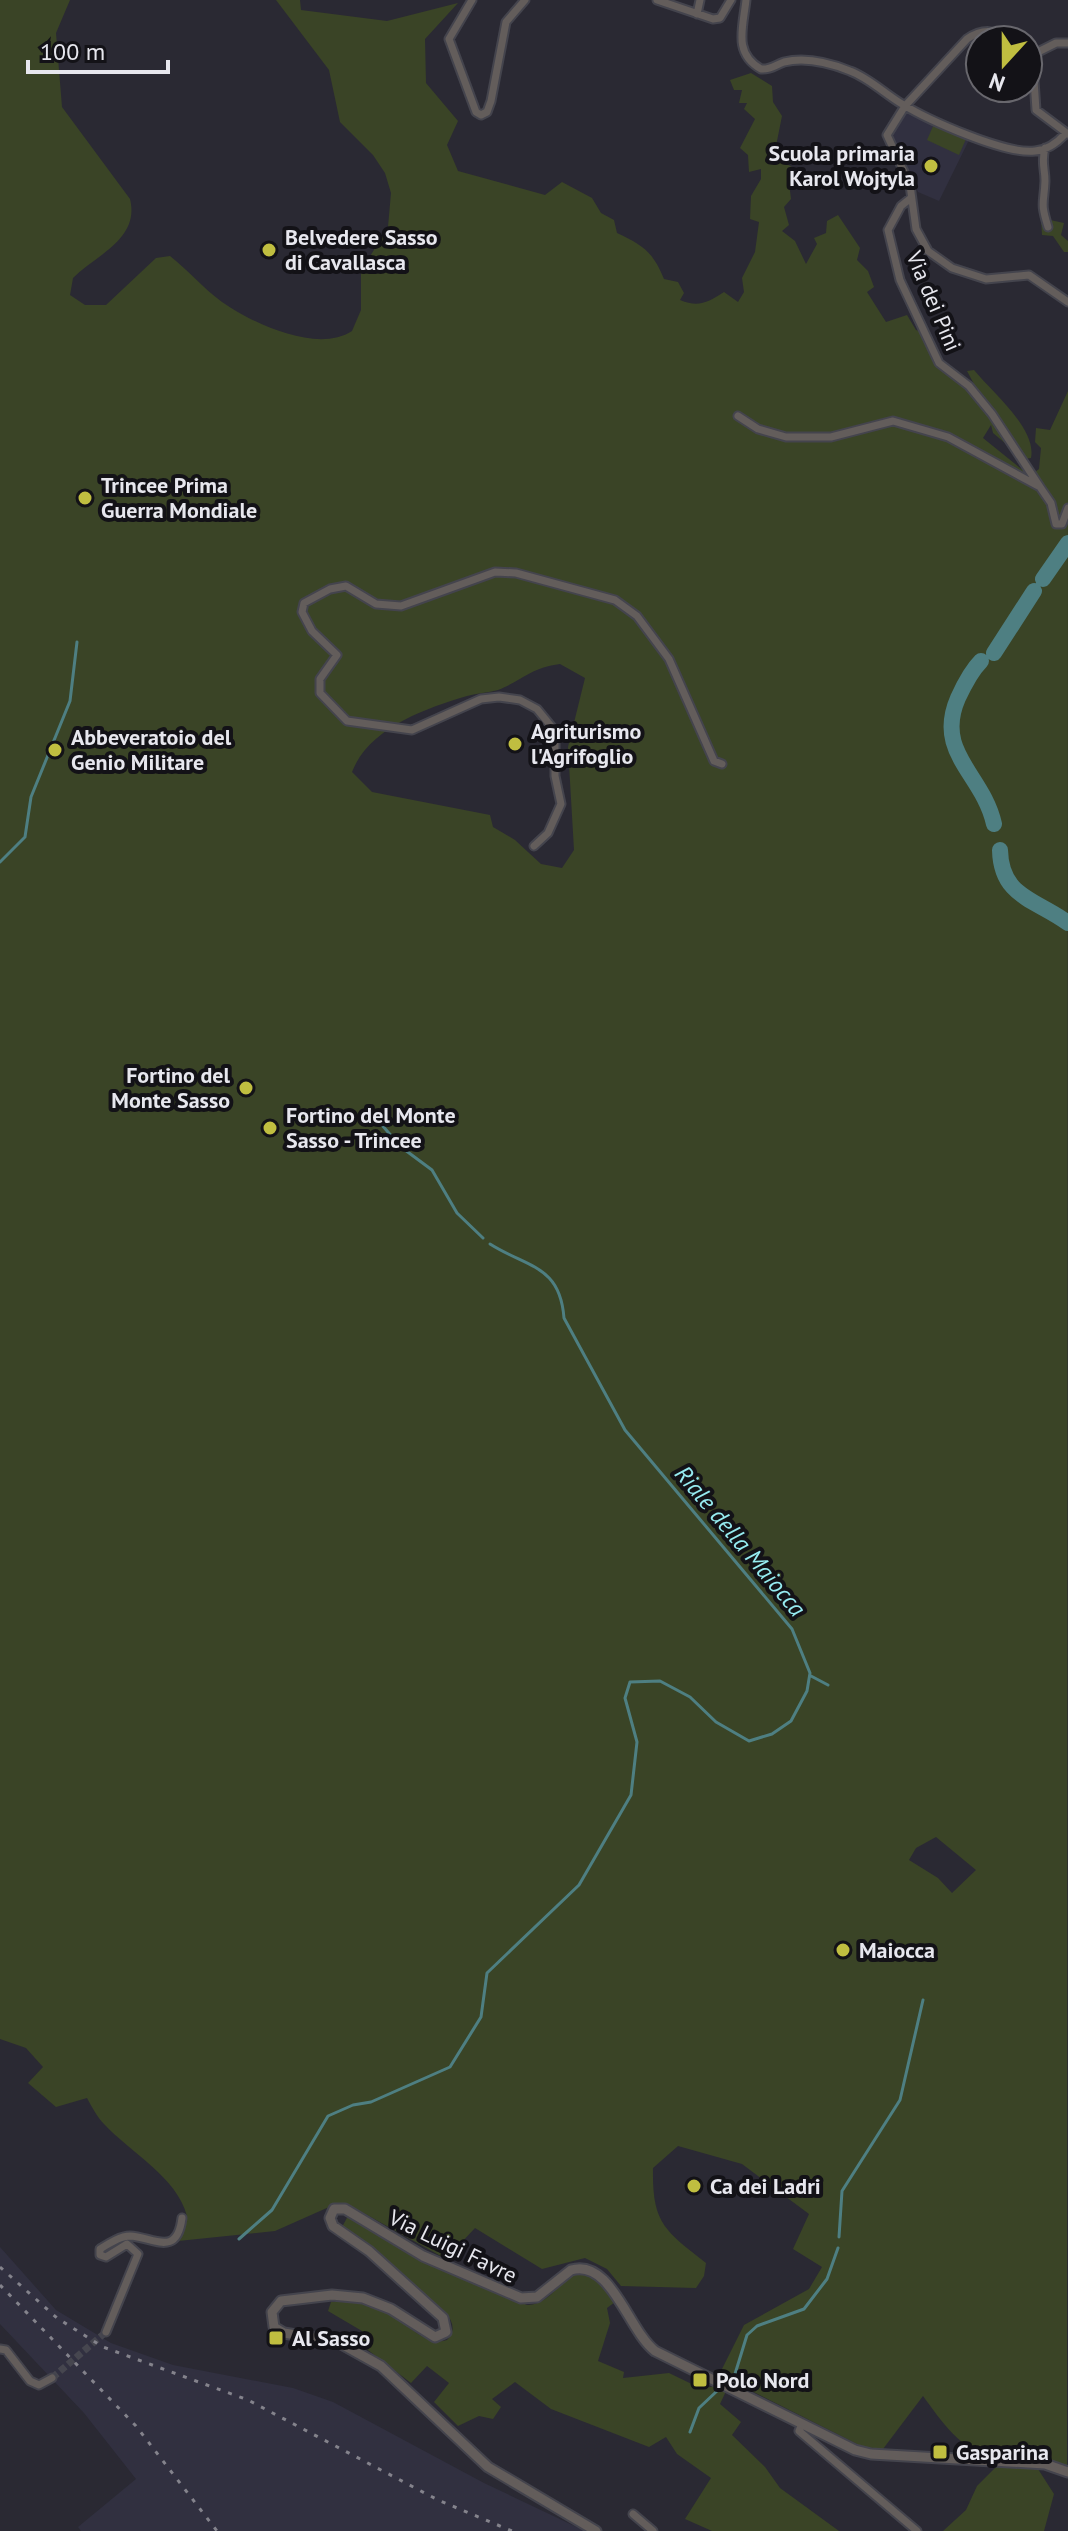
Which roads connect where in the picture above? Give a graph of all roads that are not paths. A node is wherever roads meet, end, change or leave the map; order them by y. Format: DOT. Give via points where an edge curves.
graph roads {
  1 [pos="472,0"];
  2 [pos="525,0"];
  3 [pos="657,0"];
  4 [pos="700,0"];
  5 [pos="731,0"];
  6 [pos="746,0"];
  7 [pos="697,14"];
  8 [pos="1068,43"];
  9 [pos="964,45"];
  10 [pos="1044,48"];
  11 [pos="1035,104"];
  12 [pos="905,106"];
  13 [pos="1067,133"];
  14 [pos="1045,148"];
  15 [pos="911,198"];
  16 [pos="1048,227"];
  17 [pos="1068,302"];
  18 [pos="738,416"];
  19 [pos="1040,487"];
  20 [pos="1068,508"];
  21 [pos="722,764"];
  22 [pos="534,846"];
  23 [pos="182,2218"];
  24 [pos="106,2332"];
  25 [pos="0,2349"];
  26 [pos="52,2378"];
  27 [pos="802,2424"];
  28 [pos="1068,2472"];
  29 [pos="633,2514"];
  30 [pos="596,2531"];
  31 [pos="653,2531"];
  32 [pos="917,2531"];
  1 -- 2 [label="street" via="449,39 481,115 491,101 506,22"];
  3 -- 7 [label="street"];
  4 -- 7 [label="street"];
  5 -- 7 [label="street" via="720,18"];
  6 -- 12 [label="street" via="741,46 756,66 768,70 782,62 812,60 843,69"];
  8 -- 10 [label="street"];
  9 -- 12 [label="street"];
  11 -- 13 [label="street"];
  12 -- 14 [label="street" via="1017,151"];
  12 -- 15 [label="street" via="887,135"];
  13 -- 14 [label="street"];
  14 -- 16 [label="street" via="1040,202"];
  15 -- 17 [label="street" via="916,229 936,258 986,279 1029,275"];
  15 -- 19 [label="street, Via dei Pini" via="888,230 900,280 939,363 969,386 992,414"];
  18 -- 19 [label="street" via="771,433 813,439 899,421 962,443"];
  19 -- 20 [label="street, Via dei Pini" via="1056,524 1062,524"];
  21 -- 22 [label="street" via="714,761 682,683 658,642 615,600 495,572 401,606 376,604 346,586 304,603 302,612 312,631 337,655 320,679 320,693 347,721 412,730 481,699 499,697 520,700 549,720 557,741 555,776 561,804 548,833"];
  23 -- 24 [label="street" via="177,2234 168,2241 128,2236 99,2251 106,2257 127,2244 138,2254"];
  25 -- 26 [label="street" via="30,2381 39,2385"];
  27 -- 28 [label="street, Via Luigi Favre" via="871,2454 1045,2464"];
  27 -- 30 [label="street, Via Luigi Favre" via="648,2346 607,2282 591,2270 574,2268 537,2297 521,2298 423,2256 345,2209 334,2209 333,2226 443,2318 446,2332 435,2337 383,2305 350,2295 281,2301 272,2312 274,2327 338,2342 381,2366 488,2467"];
  27 -- 32 [label="street" via="799,2431 819,2450"];
  29 -- 31 [label="street"];
}
